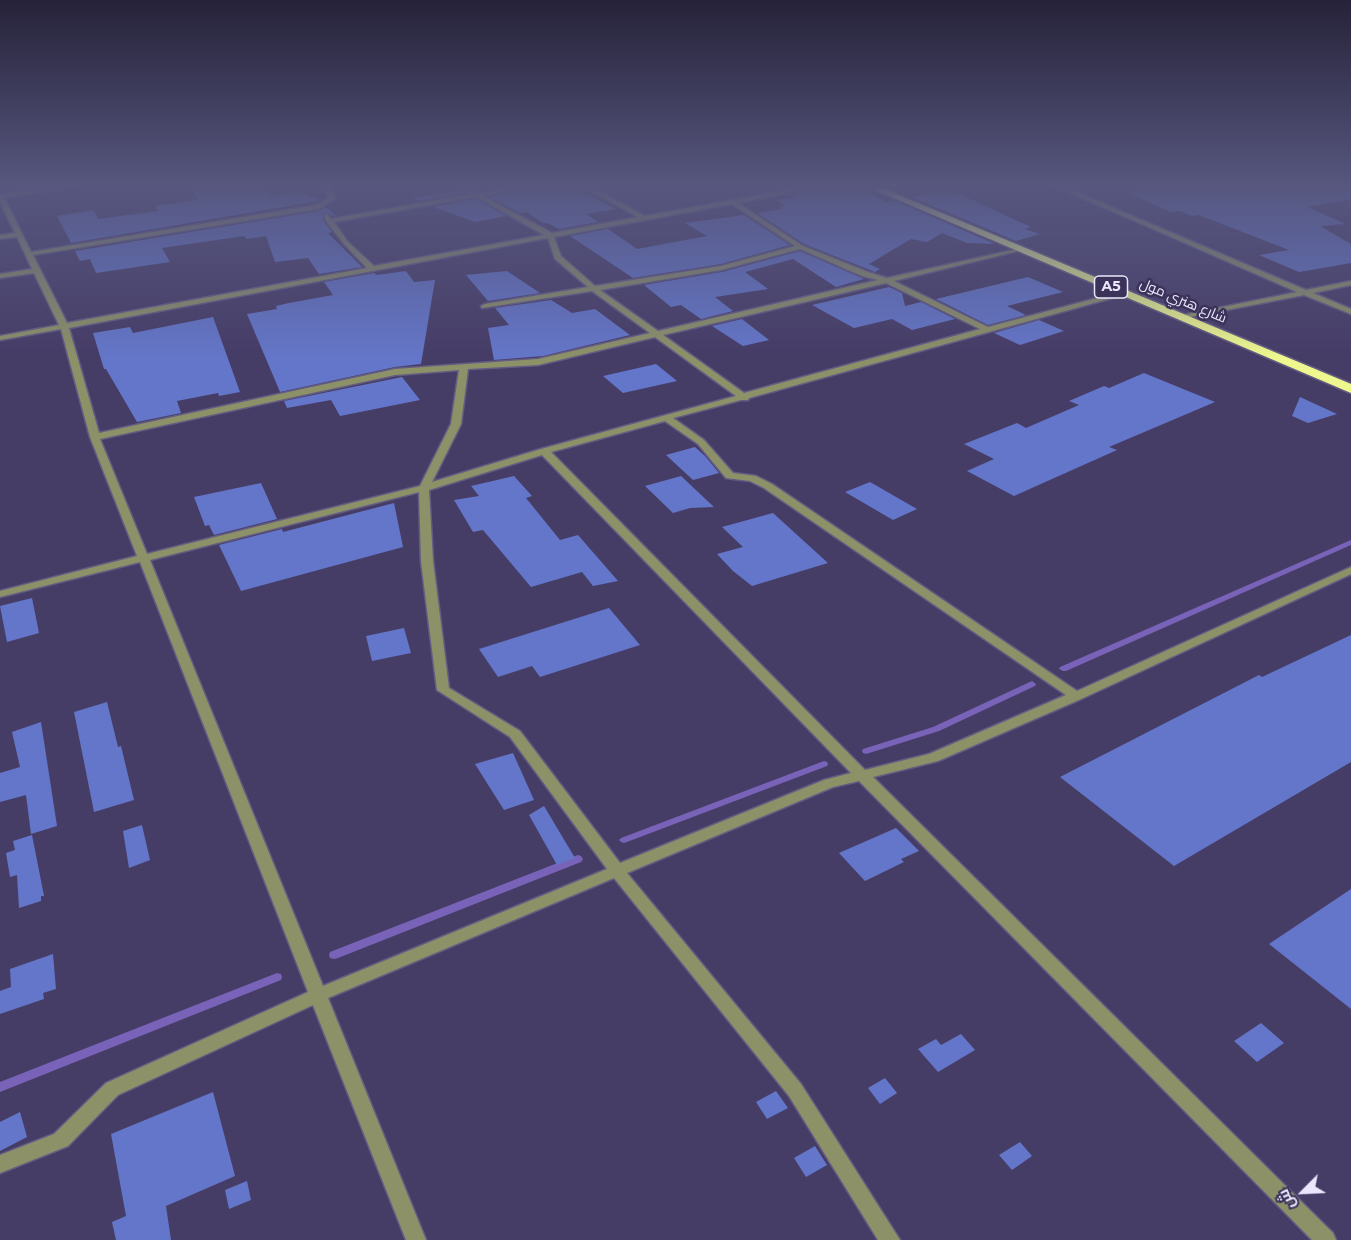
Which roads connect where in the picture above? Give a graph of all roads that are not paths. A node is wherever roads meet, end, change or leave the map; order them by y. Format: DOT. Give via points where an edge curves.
graph roads {
  1 [pos="23,243"];
  2 [pos="98,243"];
  3 [pos="346,243"];
  4 [pos="509,243"];
  5 [pos="553,243"];
  6 [pos="795,243"];
  7 [pos="1006,243"];
  8 [pos="1190,243"];
  9 [pos="801,247"];
  10 [pos="1020,249"];
  11 [pos="29,254"];
  12 [pos="373,269"];
  13 [pos="37,270"];
  14 [pos="0,276"];
  15 [pos="886,280"];
  16 [pos="1351,283"];
  17 [pos="594,289"];
  18 [pos="1124,292"];
  19 [pos="1306,292"];
  20 [pos="485,306"];
  21 [pos="1351,312"];
  22 [pos="1183,316"];
  23 [pos="64,326"];
  24 [pos="988,330"];
  25 [pos="656,334"];
  26 [pos="0,338"];
  27 [pos="464,367"];
  28 [pos="1349,387"];
  29 [pos="745,398"];
  30 [pos="668,419"];
  31 [pos="95,437"];
  32 [pos="544,451"];
  33 [pos="424,488"];
  34 [pos="145,558"];
  35 [pos="1351,570"];
  36 [pos="0,594"];
  37 [pos="1076,696"];
  38 [pos="862,775"];
  39 [pos="617,871"];
  40 [pos="318,995"];
  41 [pos="0,1164"];
  42 [pos="416,1240"];
  43 [pos="890,1240"];
  44 [pos="1326,1240"];
  1 -- 11 [label="street"];
  2 -- 11 [label="street"];
  3 -- 12 [label="street"];
  4 -- 12 [label="street"];
  5 -- 17 [label="street" via="558,257"];
  6 -- 9 [label="street"];
  7 -- 10 [label="highway, شارع هنري مول / A5"];
  8 -- 19 [label="street"];
  9 -- 15 [label="street"];
  9 -- 17 [label="street" via="721,268"];
  10 -- 15 [label="street"];
  10 -- 18 [label="highway, شارع هنري مول / A5"];
  11 -- 13 [label="street"];
  12 -- 23 [label="street"];
  13 -- 14 [label="street"];
  13 -- 23 [label="street"];
  15 -- 24 [label="street"];
  15 -- 25 [label="street"];
  16 -- 19 [label="street"];
  17 -- 20 [label="street"];
  17 -- 25 [label="street"];
  18 -- 22 [label="highway, شارع هنري مول / A5"];
  18 -- 24 [label="street"];
  19 -- 21 [label="street"];
  19 -- 22 [label="street"];
  22 -- 28 [label="highway, شارع هنري مول / A5"];
  23 -- 26 [label="street"];
  23 -- 31 [label="street"];
  24 -- 29 [label="street"];
  25 -- 27 [label="street" via="538,362"];
  25 -- 29 [label="street"];
  27 -- 31 [label="street" via="395,372"];
  27 -- 33 [label="street" via="456,424"];
  29 -- 30 [label="street"];
  30 -- 32 [label="street"];
  30 -- 37 [label="street" via="701,442 730,476 752,478 768,486"];
  31 -- 34 [label="street"];
  32 -- 33 [label="street"];
  32 -- 38 [label="street"];
  33 -- 34 [label="street"];
  33 -- 39 [label="street" via="443,690 515,734"];
  34 -- 36 [label="street"];
  34 -- 40 [label="street"];
  35 -- 37 [label="street"];
  37 -- 38 [label="street" via="933,758"];
  38 -- 39 [label="street" via="829,783"];
  38 -- 44 [label="street"];
  39 -- 40 [label="street"];
  39 -- 43 [label="street" via="795,1090"];
  40 -- 41 [label="street" via="112,1089 61,1140"];
  40 -- 42 [label="street"];
}
